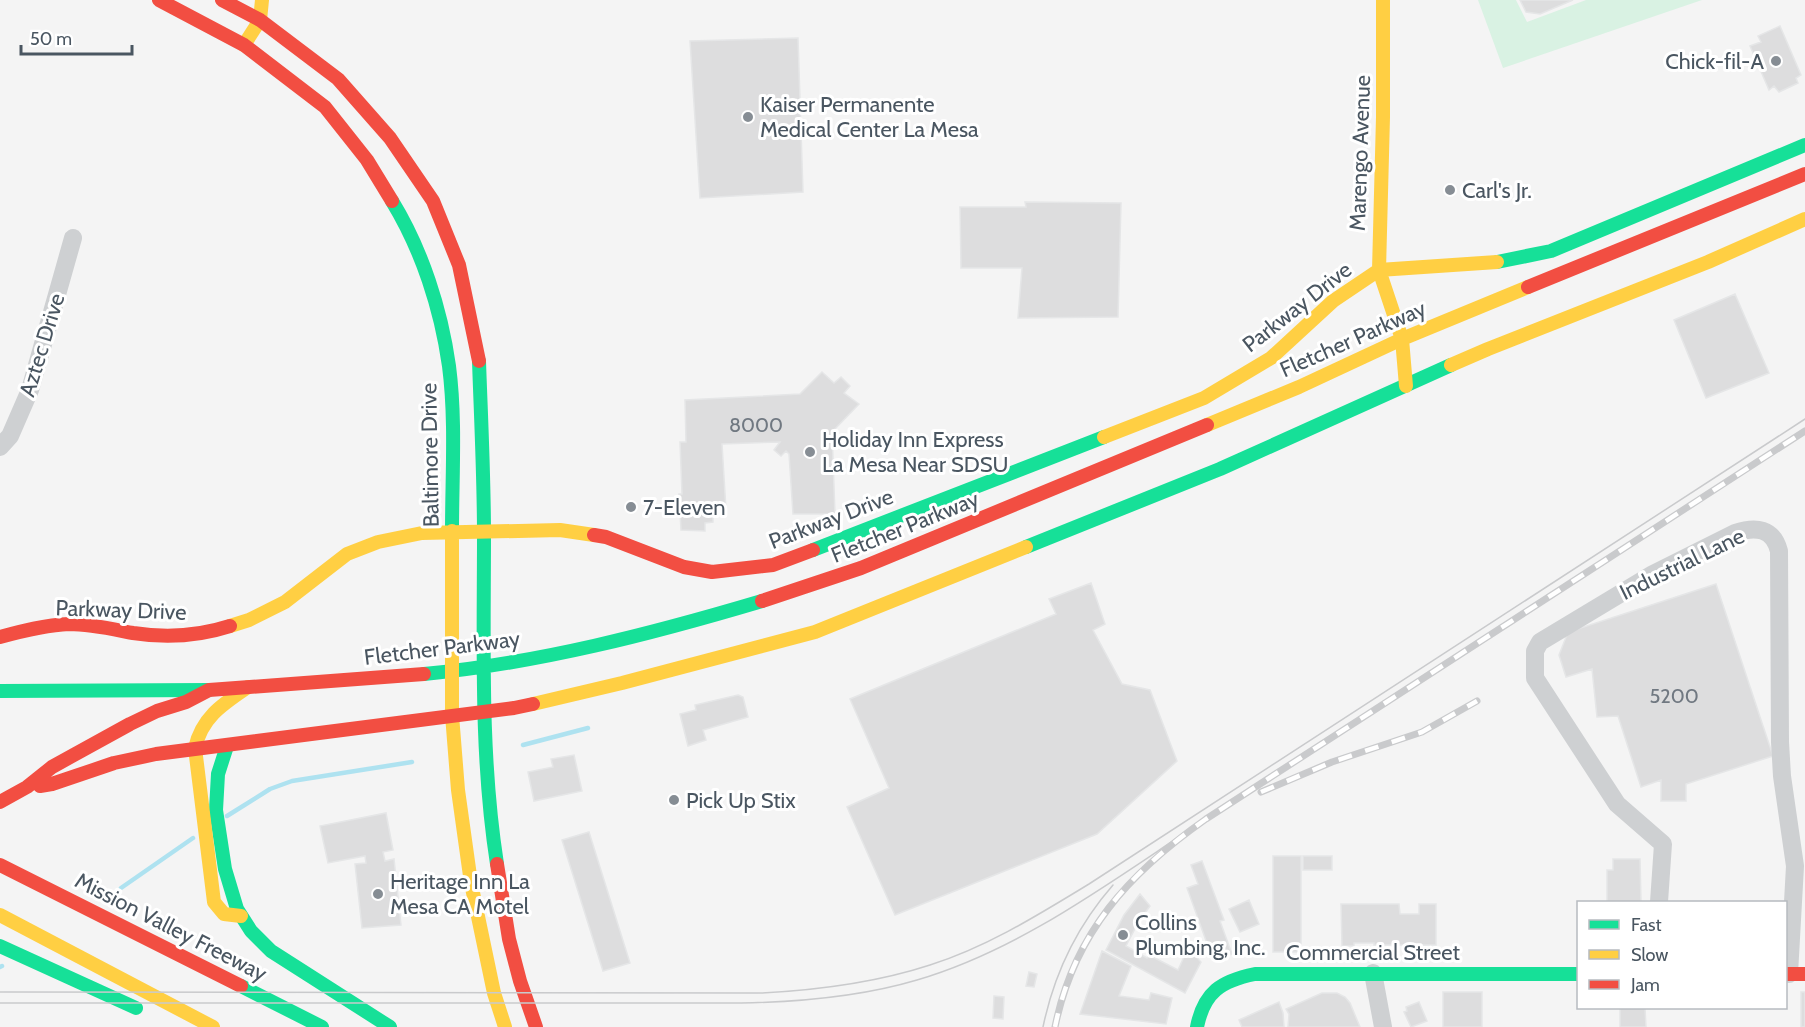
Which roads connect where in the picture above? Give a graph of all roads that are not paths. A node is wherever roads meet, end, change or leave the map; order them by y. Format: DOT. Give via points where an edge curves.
graph roads {
  1 [pos="159,0"];
  2 [pos="222,0"];
  3 [pos="262,0"];
  4 [pos="1383,0"];
  5 [pos="260,20"];
  6 [pos="244,45"];
  7 [pos="1805,145"];
  8 [pos="1805,174"];
  9 [pos="1805,219"];
  10 [pos="73,237"];
  11 [pos="1378,270"];
  12 [pos="1402,339"];
  13 [pos="1423,367"];
  14 [pos="1406,386"];
  15 [pos="0,447"];
  16 [pos="452,533"];
  17 [pos="484,533"];
  18 [pos="0,637"];
  19 [pos="482,666"];
  20 [pos="453,670"];
  21 [pos="248,687"];
  22 [pos="209,690"];
  23 [pos="0,691"];
  24 [pos="483,712"];
  25 [pos="452,715"];
  26 [pos="227,746"];
  27 [pos="195,748"];
  28 [pos="27,788"];
  29 [pos="0,802"];
  30 [pos="0,865"];
  31 [pos="1659,901"];
  32 [pos="0,915"];
  33 [pos="241,916"];
  34 [pos="0,946"];
  35 [pos="1373,973"];
  36 [pos="1577,974"];
  37 [pos="1793,974"];
  38 [pos="514,1008"];
  39 [pos="145,1012"];
  40 [pos="213,1027"];
  41 [pos="322,1027"];
  42 [pos="390,1027"];
  43 [pos="505,1027"];
  44 [pos="536,1027"];
  45 [pos="1197,1027"];
  46 [pos="1383,1027"];
  1 -- 6 [label="main road, Baltimore Drive"];
  2 -- 5 [label="main road, Baltimore Drive"];
  3 -- 5 [label="main road"];
  4 -- 11 [label="main road, Marengo Avenue"];
  5 -- 6 [label="main road"];
  5 -- 17 [label="main road, Baltimore Drive" via="338,79 390,138 433,201 459,265 479,360"];
  6 -- 16 [label="main road, Baltimore Drive" via="325,107 366,160 404,220 428,277 449,366"];
  7 -- 11 [label="main road, Parkway Drive" via="1551,250 1499,262"];
  8 -- 12 [label="main road, Fletcher Parkway"];
  9 -- 13 [label="main road, Fletcher Parkway" via="1488,349"];
  10 -- 15 [label="street, Aztec Drive" via="30,390 10,436"];
  11 -- 12 [label="main road, Marengo Avenue"];
  11 -- 17 [label="main road, Parkway Drive" via="1333,300 1271,358 1204,398 772,565 712,572 684,567 606,537 560,530"];
  12 -- 13 [label="main road, Marengo Avenue"];
  12 -- 14 [label="main road, Marengo Avenue"];
  12 -- 19 [label="main road, Fletcher Parkway" via="1288,392 851,572 727,612 617,641"];
  13 -- 14 [label="main road, Fletcher Parkway"];
  14 -- 24 [label="main road, Fletcher Parkway" via="1220,469 815,632 622,683"];
  16 -- 17 [label="main road, Parkway Drive"];
  16 -- 18 [label="main road, Parkway Drive" via="422,533 378,542 347,554 285,602 249,620 208,633 165,636 68,624"];
  16 -- 20 [label="main road, Baltimore Drive"];
  17 -- 19 [label="main road, Baltimore Drive"];
  19 -- 20 [label="main road, Fletcher Parkway"];
  19 -- 24 [label="main road, Baltimore Drive"];
  20 -- 21 [label="main road, Fletcher Parkway"];
  20 -- 25 [label="main road, Baltimore Drive"];
  21 -- 22 [label="main road, Fletcher Parkway"];
  21 -- 27 [label="main road" via="205,718 196,735"];
  22 -- 23 [label="main road"];
  22 -- 28 [label="main road, Fletcher Parkway" via="130,724 52,767"];
  24 -- 25 [label="main road, Fletcher Parkway"];
  24 -- 38 [label="main road, Baltimore Drive"];
  25 -- 26 [label="main road, Fletcher Parkway"];
  25 -- 38 [label="main road, Baltimore Drive" via="471,883 494,993"];
  26 -- 27 [label="main road, Fletcher Parkway"];
  26 -- 33 [label="main road" via="218,774 216,810 228,885"];
  27 -- 28 [label="main road, Fletcher Parkway" via="132,759"];
  27 -- 33 [label="main road" via="214,902 223,914"];
  28 -- 29 [label="main road, Fletcher Parkway"];
  30 -- 41 [label="main road, Mission Valley Freeway"];
  31 -- 37 [label="street, Industrial Lane" via="1662,844 1617,804 1535,678 1535,651 1540,642 1653,574 1736,533 1758,530 1770,534 1779,551 1780,742 1795,867"];
  32 -- 40 [label="main road"];
  33 -- 42 [label="main road" via="271,951"];
  34 -- 39 [label="main road"];
  35 -- 36 [label="main road, Commercial Street"];
  35 -- 45 [label="main road, Commercial Street" via="1238,976 1216,988 1207,999"];
  35 -- 46 [label="street"];
  38 -- 43 [label="main road, Baltimore Drive"];
  38 -- 44 [label="main road, Baltimore Drive"];
}
